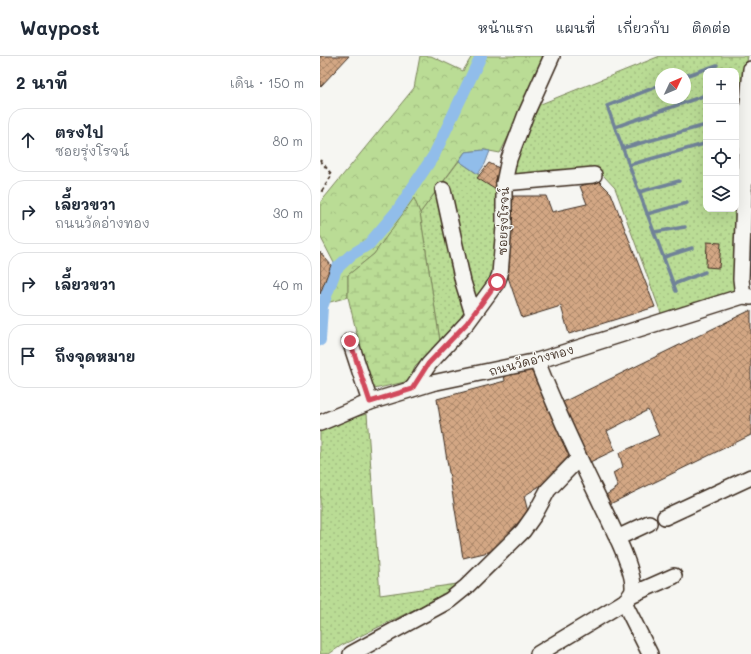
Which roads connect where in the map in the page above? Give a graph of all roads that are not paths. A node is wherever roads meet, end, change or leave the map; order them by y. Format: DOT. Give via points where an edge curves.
graph roads {
  1 [pos="552,56"];
  2 [pos="751,69"];
  3 [pos="749,114"];
  4 [pos="594,175"];
  5 [pos="504,183"];
  6 [pos="443,190"];
  7 [pos="747,296"];
  8 [pos="473,314"];
  9 [pos="350,341"];
  10 [pos="537,361"];
  11 [pos="412,389"];
  12 [pos="370,402"];
  13 [pos="320,423"];
  14 [pos="579,458"];
  15 [pos="751,477"];
  16 [pos="665,516"];
  17 [pos="649,523"];
  18 [pos="617,538"];
  19 [pos="674,576"];
  20 [pos="627,599"];
  21 [pos="351,654"];
  22 [pos="538,654"];
  23 [pos="650,654"];
  1 -- 5 [label="street, ซอยรุ่งโรจน์" via="526,114 509,159"];
  2 -- 3 [label="street"];
  3 -- 7 [label="street" via="741,279"];
  4 -- 5 [label="street"];
  5 -- 8 [label="street, ซอยรุ่งโรจน์" via="500,274"];
  6 -- 8 [label="street"];
  7 -- 10 [label="street, ถนนวัดอ่างทอง"];
  8 -- 11 [label="street, ซอยรุ่งโรจน์" via="428,364"];
  9 -- 12 [label="street"];
  10 -- 11 [label="street, ถนนวัดอ่างทอง"];
  10 -- 14 [label="street" via="553,403"];
  11 -- 12 [label="street, ถนนวัดอ่างทอง"];
  12 -- 13 [label="street, ถนนวัดอ่างทอง"];
  14 -- 18 [label="street"];
  14 -- 21 [label="street" via="548,490 523,530 466,587 450,600"];
  15 -- 16 [label="street"];
  17 -- 18 [label="street"];
  18 -- 20 [label="street" via="632,580 633,589"];
  19 -- 20 [label="street"];
  20 -- 22 [label="street"];
  20 -- 23 [label="street"];
}
